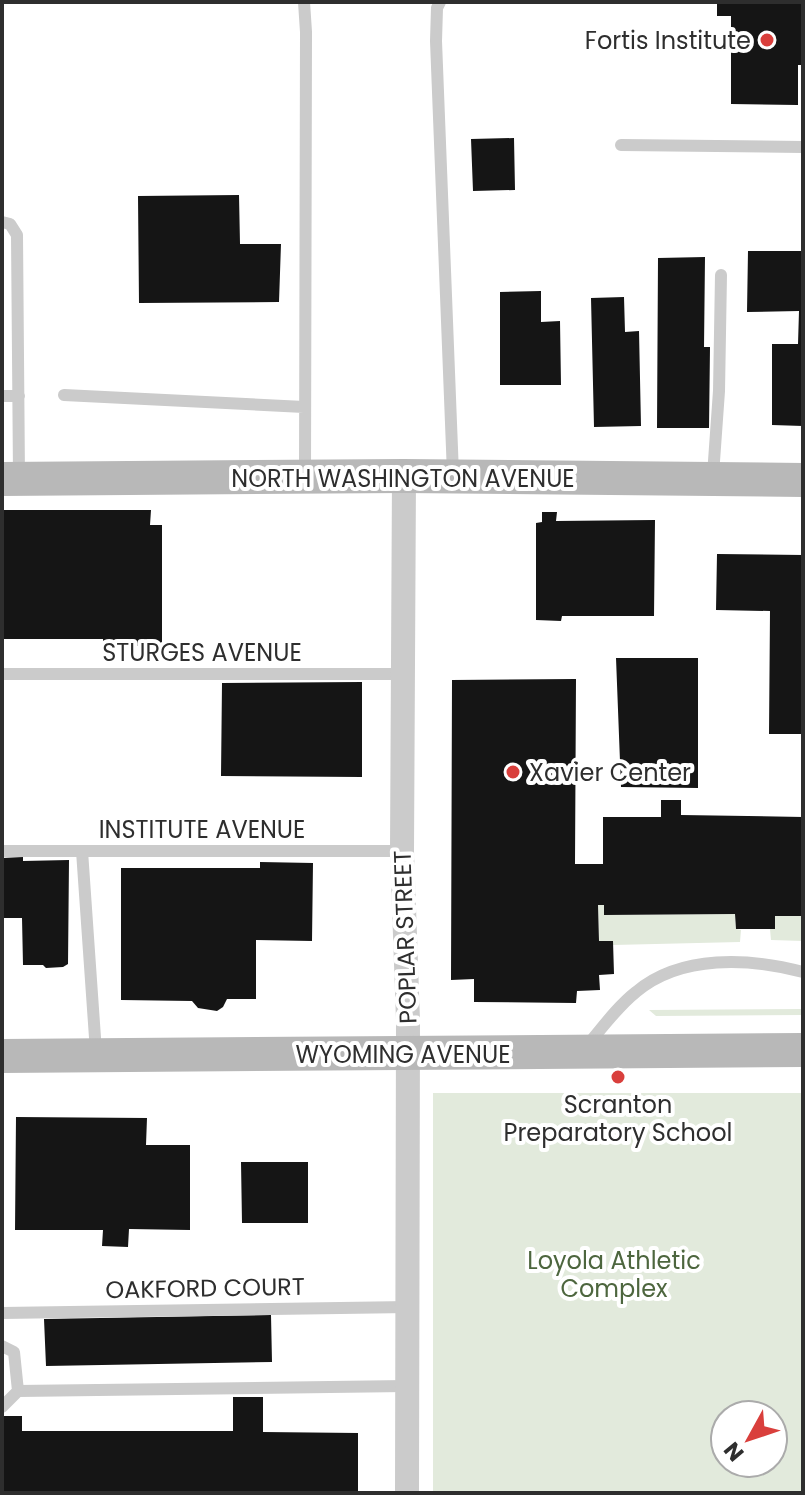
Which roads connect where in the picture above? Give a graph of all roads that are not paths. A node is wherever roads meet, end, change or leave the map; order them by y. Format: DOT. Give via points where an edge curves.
graph roads {
  1 [pos="304,2"];
  2 [pos="440,2"];
  3 [pos="621,145"];
  4 [pos="803,147"];
  5 [pos="2,222"];
  6 [pos="721,275"];
  7 [pos="64,395"];
  8 [pos="2,396"];
  9 [pos="19,396"];
  10 [pos="304,407"];
  11 [pos="404,476"];
  12 [pos="305,477"];
  13 [pos="453,477"];
  14 [pos="11,479"];
  15 [pos="713,479"];
  16 [pos="803,480"];
  17 [pos="2,674"];
  18 [pos="403,674"];
  19 [pos="2,851"];
  20 [pos="82,851"];
  21 [pos="402,851"];
  22 [pos="803,972"];
  23 [pos="803,1050"];
  24 [pos="582,1052"];
  25 [pos="408,1053"];
  26 [pos="2,1056"];
  27 [pos="97,1056"];
  28 [pos="409,1307"];
  29 [pos="2,1313"];
  30 [pos="2,1346"];
  31 [pos="406,1386"];
  32 [pos="18,1391"];
  33 [pos="2,1407"];
  34 [pos="407,1493"];
  1 -- 10 [label="lane"];
  2 -- 13 [label="lane" via="436,41"];
  3 -- 4 [label="lane"];
  5 -- 9 [label="lane" via="17,235"];
  6 -- 15 [label="lane"];
  7 -- 10 [label="lane"];
  8 -- 9 [label="lane"];
  9 -- 14 [label="lane"];
  10 -- 12 [label="lane"];
  11 -- 12 [label="main road, NORTH WASHINGTON AVENUE"];
  11 -- 13 [label="main road, NORTH WASHINGTON AVENUE"];
  11 -- 18 [label="street, POPLAR STREET"];
  12 -- 14 [label="main road, NORTH WASHINGTON AVENUE"];
  13 -- 15 [label="main road, NORTH WASHINGTON AVENUE"];
  15 -- 16 [label="main road, NORTH WASHINGTON AVENUE"];
  17 -- 18 [label="lane, STURGES AVENUE"];
  18 -- 21 [label="street, POPLAR STREET"];
  19 -- 20 [label="lane, INSTITUTE AVENUE"];
  20 -- 21 [label="lane, INSTITUTE AVENUE"];
  20 -- 27 [label="lane"];
  21 -- 25 [label="street, POPLAR STREET"];
  22 -- 24 [label="lane" via="744,962 698,965 656,978 624,1002"];
  23 -- 24 [label="main road, WYOMING AVENUE"];
  24 -- 25 [label="main road, WYOMING AVENUE"];
  25 -- 27 [label="main road, WYOMING AVENUE"];
  25 -- 28 [label="street, POPLAR STREET"];
  26 -- 27 [label="main road, WYOMING AVENUE"];
  28 -- 29 [label="lane, OAKFORD COURT"];
  28 -- 31 [label="street, POPLAR STREET"];
  30 -- 32 [label="lane" via="14,1352"];
  31 -- 32 [label="lane"];
  31 -- 34 [label="street, POPLAR STREET"];
  32 -- 33 [label="lane"];
}
